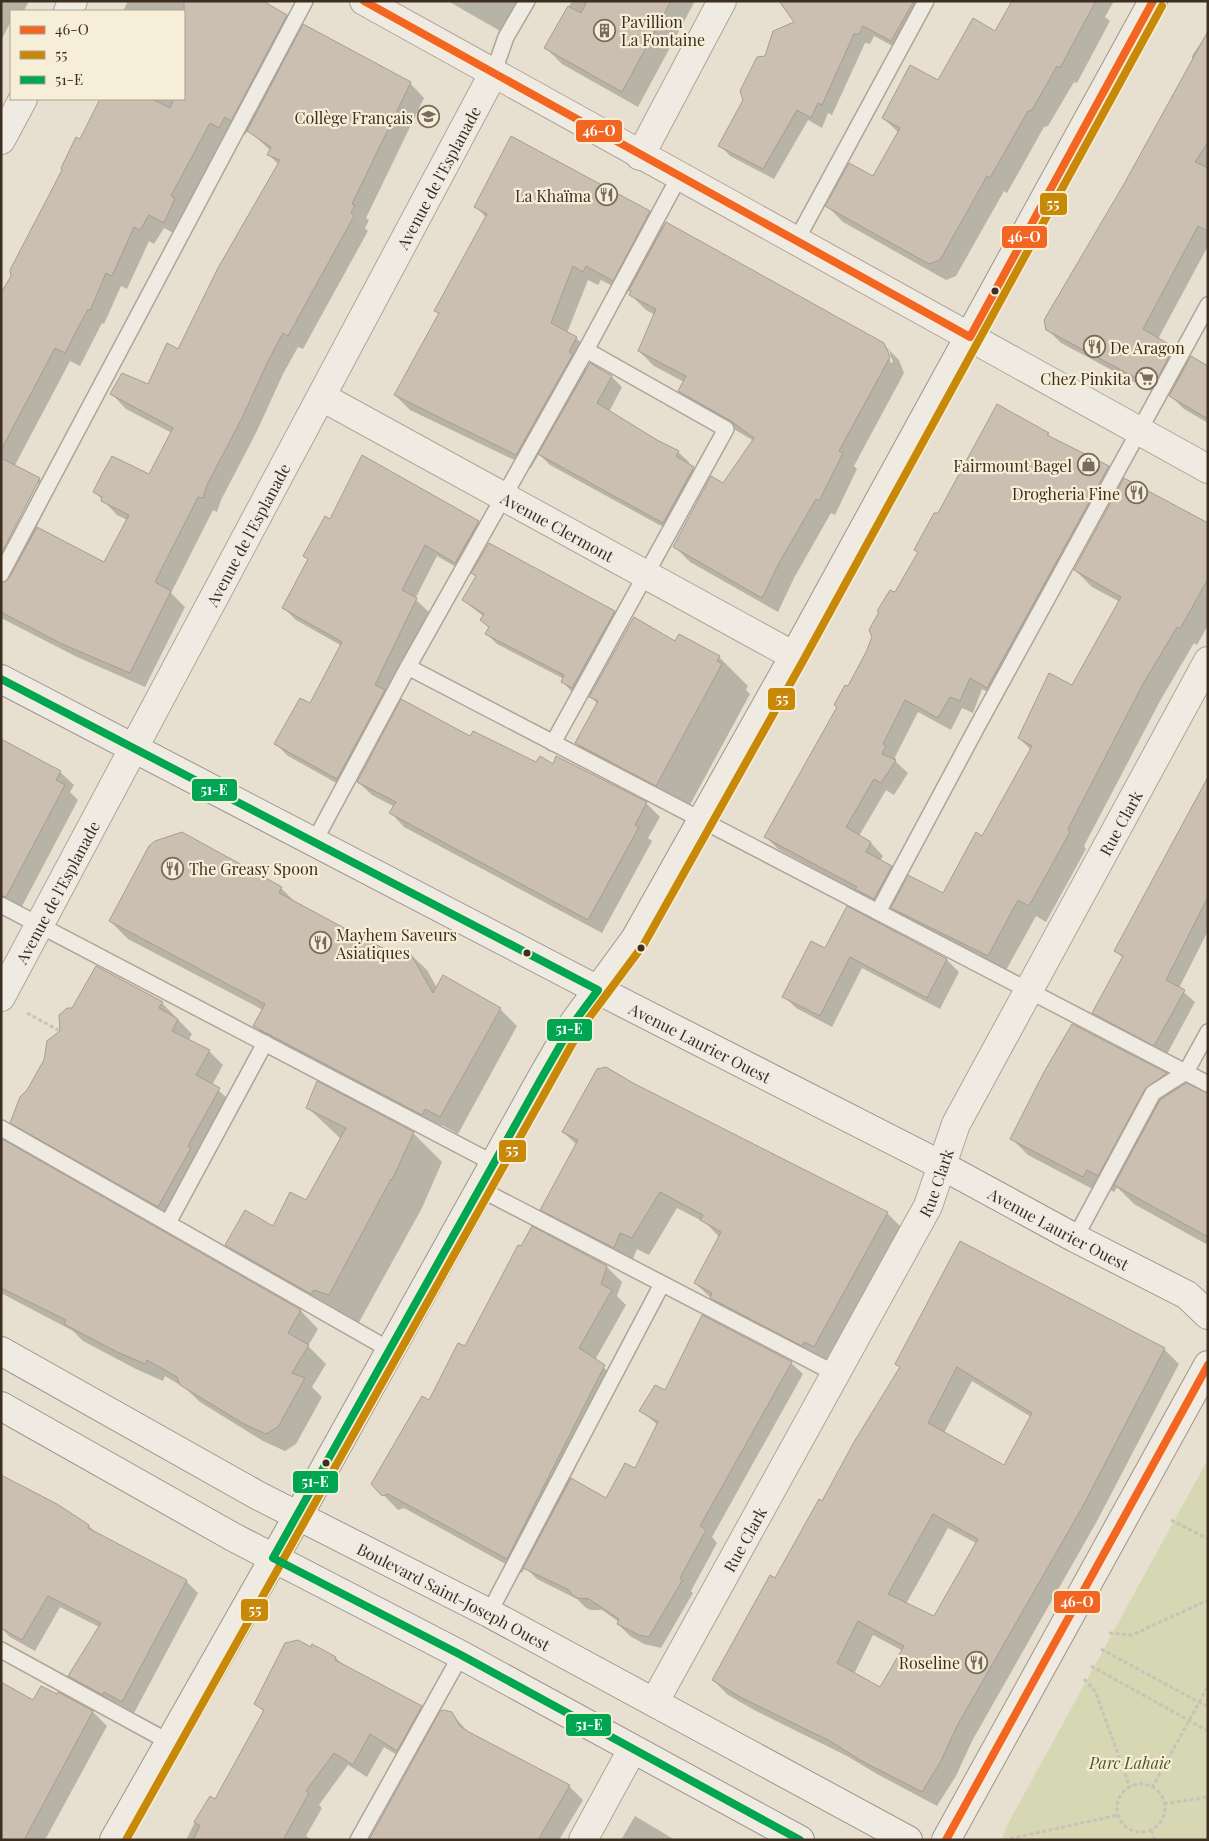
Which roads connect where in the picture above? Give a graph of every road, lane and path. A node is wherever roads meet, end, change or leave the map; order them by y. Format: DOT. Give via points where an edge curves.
graph roads {
  1 [pos="306,1"];
  2 [pos="364,1"];
  3 [pos="527,1"];
  4 [pos="722,1"];
  5 [pos="926,1"];
  6 [pos="1153,1"];
  7 [pos="493,74"];
  8 [pos="21,100"];
  9 [pos="1,140"];
  10 [pos="640,156"];
  11 [pos="679,177"];
  12 [pos="796,241"];
  13 [pos="1208,305"];
  14 [pos="970,337"];
  15 [pos="586,350"];
  16 [pos="322,397"];
  17 [pos="1138,432"];
  18 [pos="1208,470"];
  19 [pos="505,497"];
  20 [pos="646,573"];
  21 [pos="1,574"];
  22 [pos="794,656"];
  23 [pos="1208,661"];
  24 [pos="408,667"];
  25 [pos="1,679"];
  26 [pos="552,743"];
  27 [pos="135,749"];
  28 [pos="702,819"];
  29 [pos="314,842"];
  30 [pos="1,904"];
  31 [pos="878,912"];
  32 [pos="41,926"];
  33 [pos="1028,989"];
  34 [pos="598,990"];
  35 [pos="1,997"];
  36 [pos="27,1013"];
  37 [pos="1208,1032"];
  38 [pos="265,1043"];
  39 [pos="122,1065"];
  40 [pos="1186,1072"];
  41 [pos="1208,1084"];
  42 [pos="1,1128"];
  43 [pos="495,1164"];
  44 [pos="941,1165"];
  45 [pos="480,1189"];
  46 [pos="168,1223"];
  47 [pos="1075,1238"];
  48 [pos="662,1284"];
  49 [pos="1208,1315"];
  50 [pos="390,1350"];
  51 [pos="1,1351"];
  52 [pos="1208,1366"];
  53 [pos="836,1374"];
  54 [pos="1,1406"];
  55 [pos="298,1515"];
  56 [pos="1172,1520"];
  57 [pos="1208,1539"];
  58 [pos="274,1558"];
  59 [pos="1208,1600"];
  60 [pos="490,1613"];
  61 [pos="1109,1633"];
  62 [pos="1101,1649"];
  63 [pos="1,1650"];
  64 [pos="461,1655"];
  65 [pos="1091,1666"];
  66 [pos="1084,1679"];
  67 [pos="1208,1686"];
  68 [pos="656,1701"];
  69 [pos="1199,1702"];
  70 [pos="1208,1707"];
  71 [pos="1189,1720"];
  72 [pos="1208,1731"];
  73 [pos="169,1742"];
  74 [pos="632,1750"];
  75 [pos="1130,1787"];
  76 [pos="1152,1788"];
  77 [pos="1208,1797"];
  78 [pos="1164,1804"];
  79 [pos="1118,1815"];
  80 [pos="1151,1830"];
  81 [pos="114,1840"];
  82 [pos="358,1840"];
  83 [pos="583,1840"];
  84 [pos="800,1840"];
  85 [pos="908,1840"];
  86 [pos="946,1840"];
  87 [pos="1004,1840"];
  88 [pos="1155,1840"];
  1 -- 21 [label="lane"];
  2 -- 7 [label="street"];
  3 -- 7 [label="lane" via="506,37"];
  4 -- 10 [label="street"];
  5 -- 12 [label="lane"];
  6 -- 14 [label="street"];
  7 -- 10 [label="street"];
  7 -- 16 [label="street, Avenue de l'Esplanade"];
  8 -- 9 [label="street"];
  10 -- 11 [label="street"];
  11 -- 12 [label="street"];
  11 -- 15 [label="lane"];
  12 -- 14 [label="street"];
  13 -- 17 [label="lane"];
  14 -- 17 [label="street"];
  14 -- 22 [label="street"];
  15 -- 19 [label="lane"];
  15 -- 20 [label="lane" via="726,429"];
  16 -- 19 [label="street, Avenue Clermont"];
  16 -- 27 [label="street, Avenue de l'Esplanade"];
  17 -- 18 [label="street"];
  17 -- 31 [label="lane"];
  19 -- 20 [label="street, Avenue Clermont"];
  19 -- 24 [label="lane"];
  20 -- 22 [label="street, Avenue Clermont"];
  20 -- 26 [label="lane"];
  22 -- 28 [label="street"];
  23 -- 33 [label="street, Rue Clark"];
  24 -- 26 [label="lane"];
  24 -- 29 [label="lane"];
  25 -- 27 [label="street, Avenue Laurier Ouest"];
  26 -- 28 [label="lane"];
  27 -- 29 [label="street, Avenue Laurier Ouest"];
  27 -- 32 [label="street, Avenue de l'Esplanade"];
  28 -- 31 [label="lane"];
  28 -- 34 [label="street" via="635,939"];
  29 -- 34 [label="street, Avenue Laurier Ouest"];
  30 -- 32 [label="lane"];
  31 -- 33 [label="lane"];
  32 -- 35 [label="street, Avenue de l'Esplanade"];
  32 -- 38 [label="lane"];
  33 -- 40 [label="lane"];
  33 -- 44 [label="street, Rue Clark" via="956,1124"];
  34 -- 43 [label="street" via="572,1025"];
  34 -- 44 [label="street, Avenue Laurier Ouest"];
  36 -- 39 [label="path"];
  37 -- 40 [label="lane"];
  38 -- 43 [label="lane"];
  38 -- 46 [label="lane"];
  40 -- 41 [label="lane"];
  40 -- 47 [label="lane" via="1153,1093"];
  42 -- 46 [label="lane"];
  43 -- 45 [label="street"];
  44 -- 47 [label="street, Avenue Laurier Ouest"];
  44 -- 53 [label="street, Rue Clark" via="928,1206"];
  45 -- 48 [label="lane"];
  45 -- 50 [label="street"];
  46 -- 50 [label="lane"];
  47 -- 49 [label="street, Avenue Laurier Ouest" via="1187,1295"];
  48 -- 53 [label="lane"];
  48 -- 60 [label="lane"];
  50 -- 55 [label="street"];
  51 -- 55 [label="street, Boulevard Saint-Joseph Ouest"];
  52 -- 86 [label="street"];
  53 -- 68 [label="street, Rue Clark"];
  54 -- 58 [label="street"];
  55 -- 58 [label="street"];
  55 -- 60 [label="street, Boulevard Saint-Joseph Ouest"];
  56 -- 57 [label="path"];
  58 -- 64 [label="street"];
  58 -- 73 [label="street"];
  59 -- 61 [label="path" via="1132,1635"];
  60 -- 68 [label="street, Boulevard Saint-Joseph Ouest"];
  62 -- 69 [label="path"];
  63 -- 73 [label="lane"];
  64 -- 74 [label="street"];
  64 -- 82 [label="lane"];
  65 -- 71 [label="path"];
  66 -- 75 [label="path" via="1094,1691"];
  67 -- 69 [label="path"];
  68 -- 85 [label="street, Boulevard Saint-Joseph Ouest"];
  69 -- 70 [label="path"];
  69 -- 71 [label="path"];
  71 -- 72 [label="path"];
  71 -- 76 [label="path"];
  73 -- 81 [label="street"];
  74 -- 83 [label="street"];
  74 -- 84 [label="street"];
  75 -- 76 [label="path" via="1143,1785"];
  75 -- 79 [label="path" via="1120,1797"];
  76 -- 78 [label="path"];
  77 -- 78 [label="path"];
  78 -- 80 [label="path" via="1161,1820"];
  79 -- 80 [label="path" via="1122,1823 1133,1831"];
  79 -- 87 [label="path"];
  80 -- 88 [label="path"];
}
